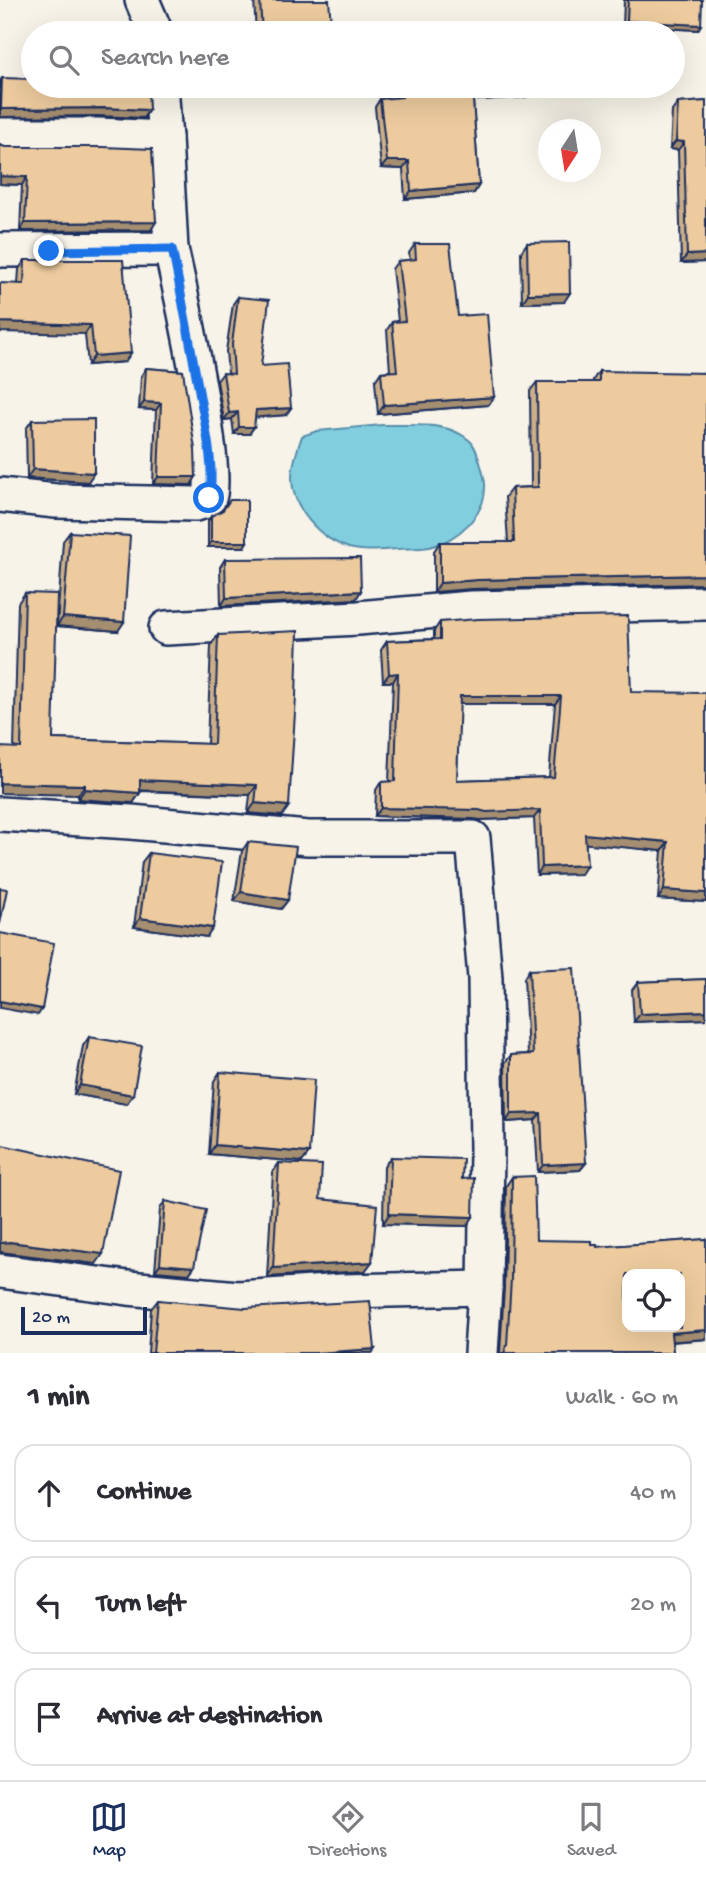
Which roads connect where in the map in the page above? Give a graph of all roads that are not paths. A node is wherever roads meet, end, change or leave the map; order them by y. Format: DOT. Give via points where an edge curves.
graph roads {
  1 [pos="142,0"];
  2 [pos="151,21"];
  3 [pos="161,98"];
  4 [pos="0,135"];
  5 [pos="165,138"];
  6 [pos="172,249"];
  7 [pos="0,250"];
  8 [pos="0,495"];
  9 [pos="706,603"];
  10 [pos="166,628"];
  11 [pos="0,814"];
  12 [pos="0,1270"];
  13 [pos="485,1288"];
  14 [pos="481,1353"];
  1 -- 2 [label="street"];
  3 -- 5 [label="street"];
  4 -- 5 [label="street"];
  5 -- 6 [label="street"];
  6 -- 7 [label="street"];
  6 -- 8 [label="street" via="211,468 209,498 195,504"];
  9 -- 10 [label="street" via="471,608"];
  11 -- 13 [label="street" via="307,838 473,838 485,978"];
  12 -- 13 [label="street" via="238,1298"];
  13 -- 14 [label="street"];
}
